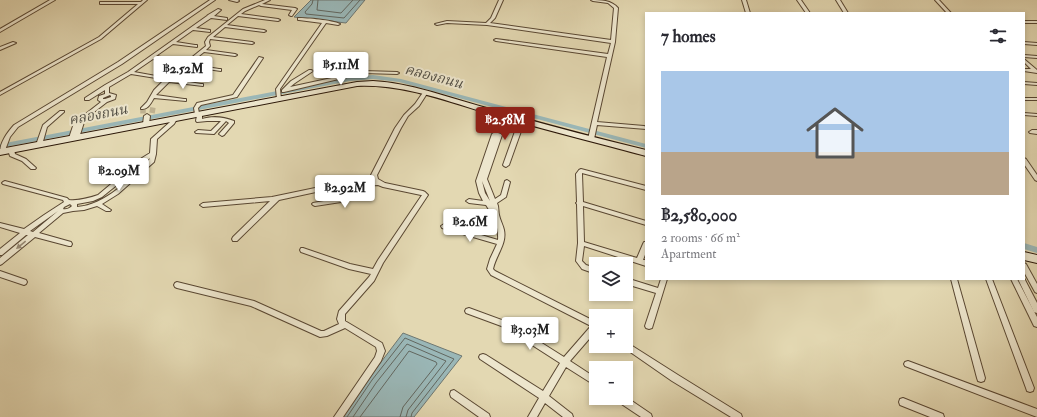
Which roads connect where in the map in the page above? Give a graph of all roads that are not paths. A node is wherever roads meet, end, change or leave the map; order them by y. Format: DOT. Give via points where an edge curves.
graph roads {
  1 [pos="52,0"];
  2 [pos="212,0"];
  3 [pos="231,0"];
  4 [pos="268,0"];
  5 [pos="498,0"];
  6 [pos="501,0"];
  7 [pos="593,0"];
  8 [pos="744,0"];
  9 [pos="799,0"];
  10 [pos="838,0"];
  11 [pos="937,0"];
  12 [pos="143,1"];
  13 [pos="237,1"];
  14 [pos="101,3"];
  15 [pos="257,5"];
  16 [pos="218,10"];
  17 [pos="748,12"];
  18 [pos="807,12"];
  19 [pos="845,12"];
  20 [pos="948,12"];
  21 [pos="238,15"];
  22 [pos="291,15"];
  23 [pos="210,16"];
  24 [pos="226,19"];
  25 [pos="299,19"];
  26 [pos="278,20"];
  27 [pos="325,22"];
  28 [pos="1025,22"];
  29 [pos="1037,22"];
  30 [pos="338,24"];
  31 [pos="437,24"];
  32 [pos="487,24"];
  33 [pos="224,26"];
  34 [pos="192,29"];
  35 [pos="0,31"];
  36 [pos="209,31"];
  37 [pos="264,31"];
  38 [pos="210,38"];
  39 [pos="496,40"];
  40 [pos="613,42"];
  41 [pos="14,43"];
  42 [pos="172,43"];
  43 [pos="252,43"];
  44 [pos="1025,43"];
  45 [pos="1037,44"];
  46 [pos="194,46"];
  47 [pos="0,49"];
  48 [pos="202,51"];
  49 [pos="235,56"];
  50 [pos="610,56"];
  51 [pos="1025,56"];
  52 [pos="152,57"];
  53 [pos="1037,57"];
  54 [pos="261,58"];
  55 [pos="174,61"];
  56 [pos="1025,61"];
  57 [pos="185,64"];
  58 [pos="219,70"];
  59 [pos="1025,70"];
  60 [pos="311,71"];
  61 [pos="1036,71"];
  62 [pos="130,73"];
  63 [pos="397,73"];
  64 [pos="154,77"];
  65 [pos="167,80"];
  66 [pos="1025,83"];
  67 [pos="1037,84"];
  68 [pos="201,85"];
  69 [pos="107,86"];
  70 [pos="426,92"];
  71 [pos="0,94"];
  72 [pos="107,94"];
  73 [pos="281,95"];
  74 [pos="152,96"];
  75 [pos="1025,98"];
  76 [pos="87,99"];
  77 [pos="1037,99"];
  78 [pos="184,100"];
  79 [pos="105,101"];
  80 [pos="148,107"];
  81 [pos="62,112"];
  82 [pos="197,112"];
  83 [pos="1025,114"];
  84 [pos="503,115"];
  85 [pos="1037,115"];
  86 [pos="174,119"];
  87 [pos="225,119"];
  88 [pos="522,120"];
  89 [pos="594,125"];
  90 [pos="644,128"];
  91 [pos="198,132"];
  92 [pos="222,134"];
  93 [pos="75,136"];
  94 [pos="592,137"];
  95 [pos="39,144"];
  96 [pos="11,150"];
  97 [pos="2,151"];
  98 [pos="645,153"];
  99 [pos="153,154"];
  100 [pos="1025,161"];
  101 [pos="506,165"];
  102 [pos="33,168"];
  103 [pos="1037,179"];
  104 [pos="507,182"];
  105 [pos="5,183"];
  106 [pos="377,183"];
  107 [pos="360,184"];
  108 [pos="645,188"];
  109 [pos="276,198"];
  110 [pos="469,200"];
  111 [pos="491,203"];
  112 [pos="579,203"];
  113 [pos="98,204"];
  114 [pos="315,204"];
  115 [pos="71,205"];
  116 [pos="203,205"];
  117 [pos="61,209"];
  118 [pos="108,210"];
  119 [pos="645,223"];
  120 [pos="0,224"];
  121 [pos="444,226"];
  122 [pos="26,232"];
  123 [pos="34,234"];
  124 [pos="235,240"];
  125 [pos="501,243"];
  126 [pos="581,243"];
  127 [pos="69,244"];
  128 [pos="645,248"];
  129 [pos="303,250"];
  130 [pos="0,253"];
  131 [pos="1025,256"];
  132 [pos="1037,259"];
  133 [pos="0,262"];
  134 [pos="642,262"];
  135 [pos="589,268"];
  136 [pos="1025,268"];
  137 [pos="375,272"];
  138 [pos="0,274"];
  139 [pos="664,280"];
  140 [pos="954,280"];
  141 [pos="989,280"];
  142 [pos="1015,280"];
  143 [pos="1022,280"];
  144 [pos="24,282"];
  145 [pos="633,283"];
  146 [pos="177,285"];
  147 [pos="1037,290"];
  148 [pos="660,292"];
  149 [pos="1037,310"];
  150 [pos="469,311"];
  151 [pos="589,321"];
  152 [pos="1037,324"];
  153 [pos="346,325"];
  154 [pos="649,326"];
  155 [pos="589,333"];
  156 [pos="633,350"];
  157 [pos="483,357"];
  158 [pos="565,361"];
  159 [pos="908,364"];
  160 [pos="589,377"];
  161 [pos="981,378"];
  162 [pos="1030,388"];
  163 [pos="454,394"];
  164 [pos="543,396"];
  165 [pos="903,402"];
  166 [pos="630,405"];
  167 [pos="1037,413"];
  168 [pos="338,417"];
  169 [pos="486,417"];
  170 [pos="532,417"];
  171 [pos="569,417"];
  172 [pos="648,417"];
  173 [pos="738,417"];
  174 [pos="940,417"];
  1 -- 35 [label="street"];
  2 -- 97 [label="street" via="120,63 16,126 10,132"];
  3 -- 13 [label="street"];
  4 -- 15 [label="street"];
  5 -- 6 [label="street"];
  6 -- 32 [label="street" via="493,18"];
  7 -- 40 [label="street" via="611,2 615,5"];
  8 -- 17 [label="street"];
  9 -- 18 [label="street"];
  10 -- 19 [label="street"];
  11 -- 20 [label="street"];
  12 -- 14 [label="street"];
  12 -- 71 [label="street" via="100,38"];
  15 -- 21 [label="street"];
  15 -- 22 [label="street" via="295,9"];
  16 -- 23 [label="street"];
  21 -- 26 [label="street"];
  21 -- 33 [label="street"];
  23 -- 24 [label="street"];
  23 -- 34 [label="street"];
  25 -- 27 [label="street"];
  27 -- 30 [label="street"];
  27 -- 73 [label="street" via="295,63"];
  28 -- 29 [label="street"];
  31 -- 32 [label="street"];
  32 -- 40 [label="street"];
  33 -- 37 [label="street"];
  33 -- 38 [label="street"];
  34 -- 36 [label="street"];
  34 -- 42 [label="street"];
  38 -- 43 [label="street"];
  38 -- 48 [label="street" via="208,46"];
  39 -- 50 [label="street"];
  40 -- 50 [label="street"];
  41 -- 47 [label="street"];
  42 -- 46 [label="street"];
  42 -- 52 [label="street"];
  44 -- 45 [label="street"];
  48 -- 49 [label="street"];
  48 -- 57 [label="street"];
  50 -- 89 [label="street"];
  51 -- 53 [label="street"];
  52 -- 55 [label="street"];
  52 -- 62 [label="street"];
  54 -- 82 [label="street" via="235,96 202,103"];
  56 -- 61 [label="street"];
  57 -- 58 [label="street"];
  57 -- 65 [label="street"];
  59 -- 61 [label="street"];
  60 -- 73 [label="street" via="293,82"];
  62 -- 64 [label="street"];
  62 -- 69 [label="street"];
  63 -- 73 [label="street" via="364,72"];
  65 -- 68 [label="street"];
  65 -- 74 [label="street"];
  66 -- 67 [label="street"];
  69 -- 72 [label="street"];
  69 -- 76 [label="street"];
  70 -- 73 [label="street" via="384,83 368,83"];
  70 -- 84 [label="street"];
  70 -- 106 [label="street" via="398,128 374,175"];
  72 -- 79 [label="street" via="100,99"];
  72 -- 79 [label="street" via="115,96"];
  73 -- 82 [label="street"];
  74 -- 78 [label="street"];
  74 -- 80 [label="street"];
  75 -- 77 [label="street"];
  79 -- 93 [label="street" via="83,119"];
  81 -- 95 [label="street" via="45,126"];
  82 -- 86 [label="street"];
  82 -- 87 [label="street" via="199,121"];
  83 -- 85 [label="street"];
  84 -- 88 [label="street"];
  84 -- 111 [label="street" via="480,174 479,186"];
  86 -- 93 [label="street" via="147,118"];
  86 -- 99 [label="street" via="154,139"];
  87 -- 91 [label="street" via="212,133"];
  87 -- 92 [label="street" via="232,122"];
  88 -- 94 [label="street"];
  88 -- 101 [label="street"];
  89 -- 90 [label="street"];
  89 -- 94 [label="street"];
  93 -- 95 [label="street"];
  94 -- 98 [label="street"];
  95 -- 96 [label="street"];
  96 -- 97 [label="street"];
  96 -- 102 [label="street" via="12,155 24,160"];
  99 -- 113 [label="street" via="152,161"];
  99 -- 115 [label="street" via="100,196"];
  100 -- 103 [label="street"];
  104 -- 111 [label="street" via="504,196"];
  105 -- 115 [label="street" via="65,199"];
  106 -- 107 [label="street"];
  106 -- 137 [label="street" via="425,195"];
  107 -- 109 [label="street" via="339,185"];
  107 -- 114 [label="street" via="346,198"];
  108 -- 112 [label="street" via="581,171"];
  109 -- 116 [label="street"];
  109 -- 124 [label="street"];
  110 -- 111 [label="street"];
  111 -- 125 [label="street" via="501,228"];
  112 -- 119 [label="street"];
  112 -- 126 [label="street"];
  113 -- 115 [label="street" via="80,209"];
  113 -- 118 [label="street"];
  115 -- 117 [label="street"];
  117 -- 122 [label="street"];
  117 -- 123 [label="street"];
  120 -- 122 [label="street"];
  121 -- 125 [label="street"];
  122 -- 123 [label="street"];
  122 -- 130 [label="street"];
  123 -- 127 [label="street"];
  123 -- 133 [label="street, one-way"];
  125 -- 151 [label="street" via="491,264 490,269 493,273"];
  126 -- 134 [label="street"];
  126 -- 135 [label="street" via="581,264"];
  128 -- 134 [label="street"];
  129 -- 137 [label="street"];
  131 -- 132 [label="street"];
  136 -- 147 [label="street"];
  137 -- 153 [label="street" via="372,279 342,313 340,319"];
  138 -- 144 [label="street"];
  139 -- 148 [label="street"];
  140 -- 161 [label="street"];
  141 -- 162 [label="street"];
  142 -- 152 [label="street"];
  143 -- 149 [label="street"];
  145 -- 148 [label="street"];
  146 -- 153 [label="street" via="252,303 320,334"];
  148 -- 154 [label="street"];
  150 -- 158 [label="street" via="507,325"];
  153 -- 168 [label="street" via="379,345 381,351"];
  155 -- 158 [label="street"];
  156 -- 173 [label="street"];
  157 -- 164 [label="street"];
  158 -- 160 [label="street"];
  158 -- 164 [label="street"];
  159 -- 167 [label="street"];
  163 -- 169 [label="street"];
  164 -- 170 [label="street"];
  164 -- 171 [label="street"];
  165 -- 174 [label="street"];
  166 -- 172 [label="street"];
}
